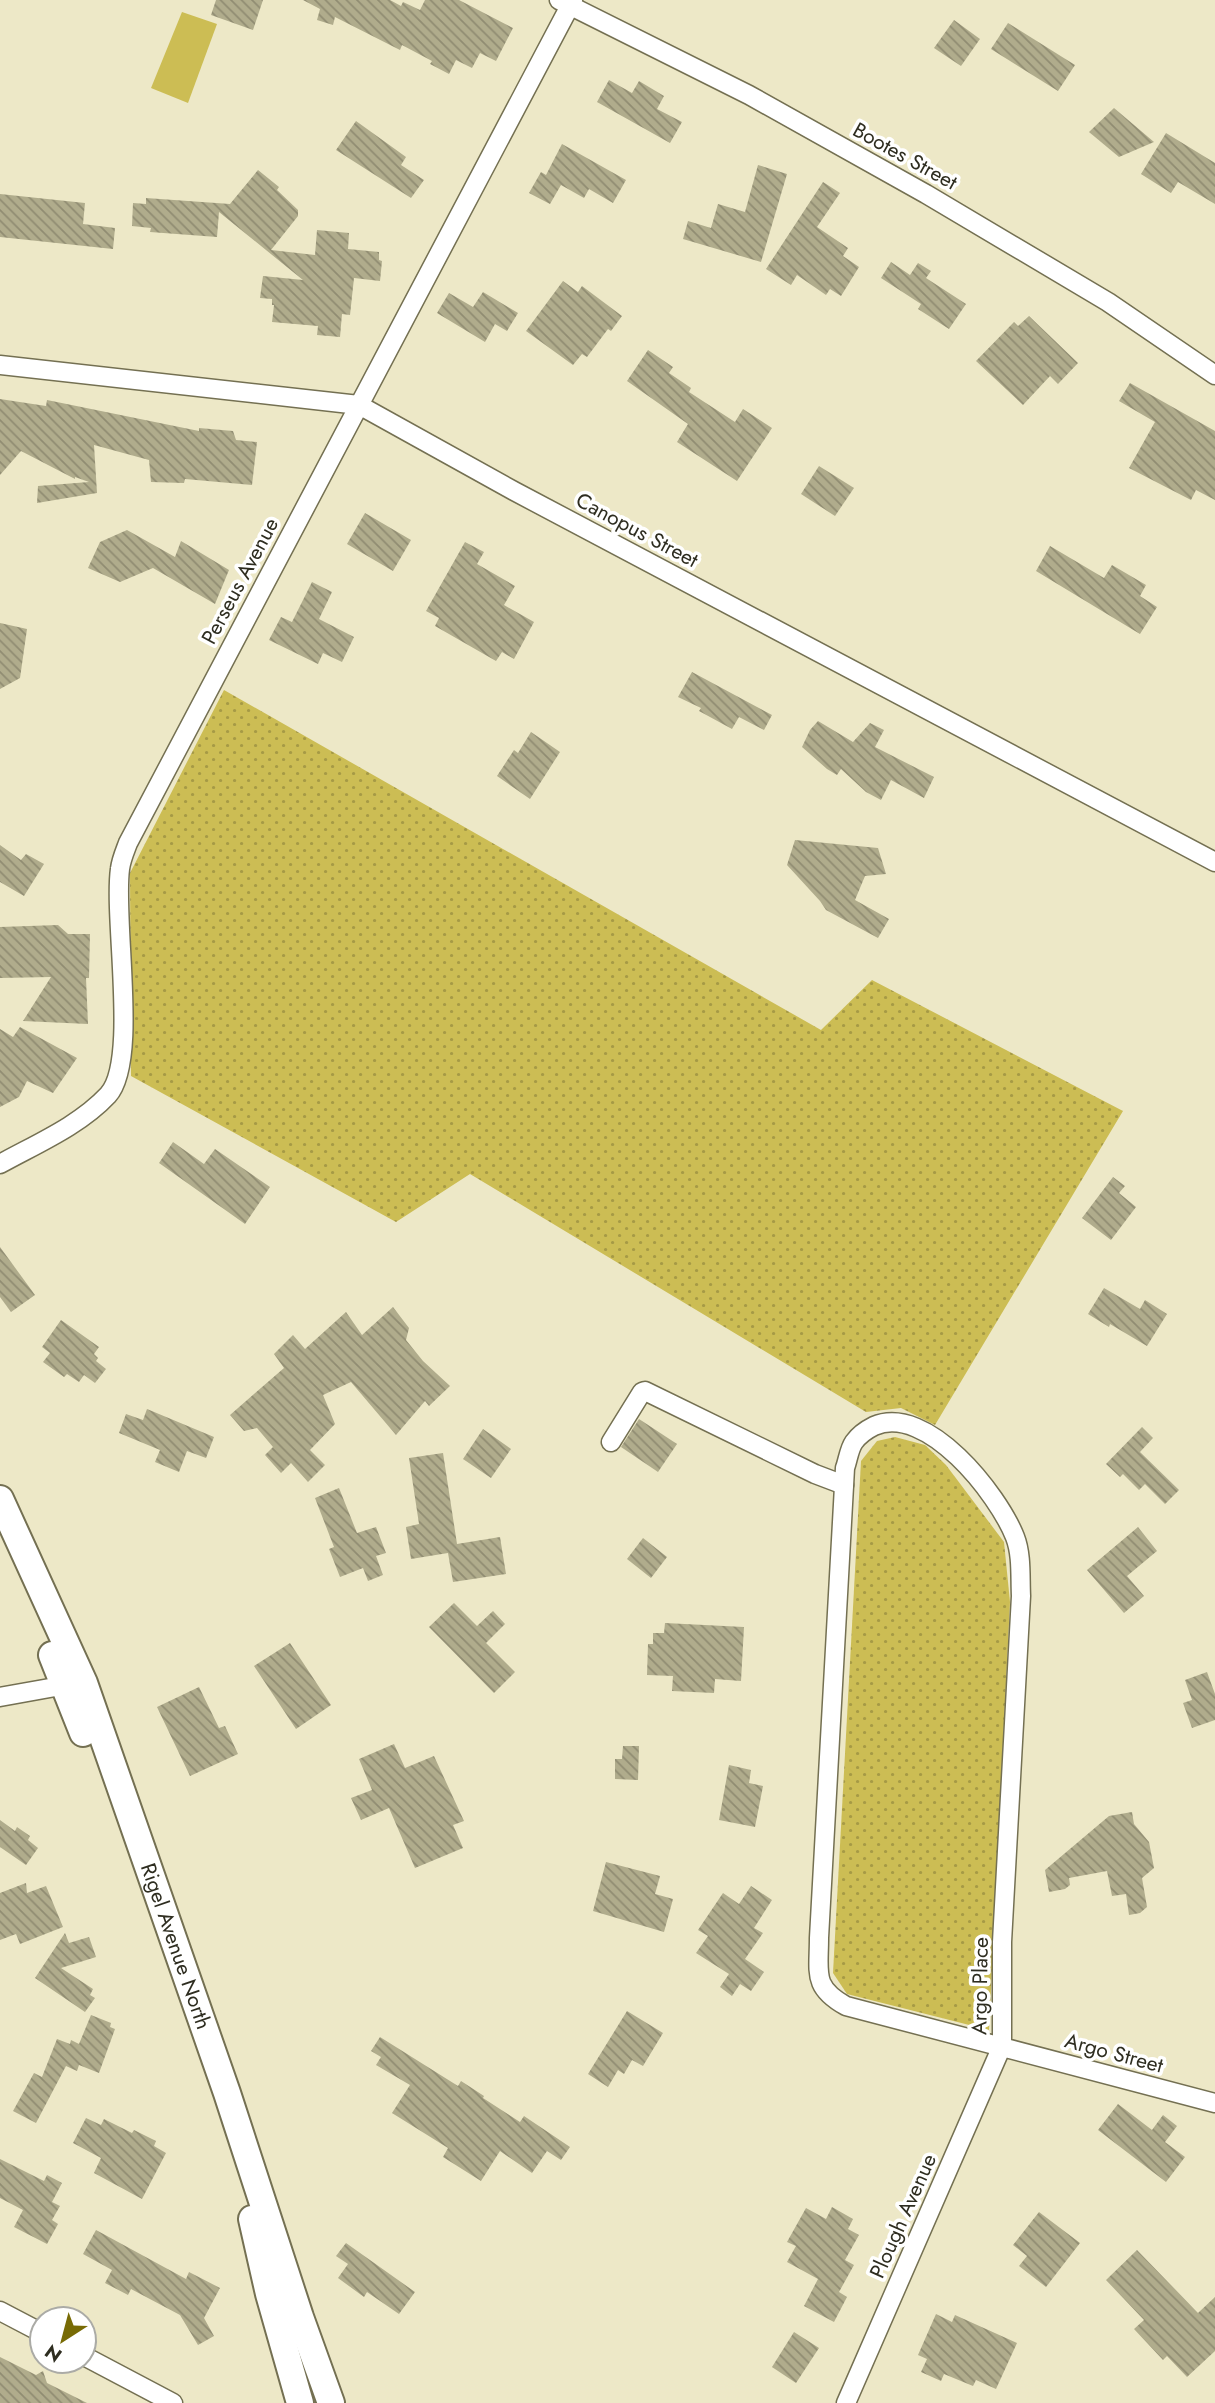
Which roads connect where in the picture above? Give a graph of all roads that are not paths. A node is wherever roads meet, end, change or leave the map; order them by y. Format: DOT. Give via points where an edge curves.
graph roads {
  1 [pos="568,1"];
  2 [pos="0,365"];
  3 [pos="1215,375"];
  4 [pos="359,405"];
  5 [pos="1215,862"];
  6 [pos="0,1164"];
  7 [pos="611,1442"];
  8 [pos="844,1485"];
  9 [pos="0,1499"];
  10 [pos="0,1539"];
  11 [pos="75,1684"];
  12 [pos="0,1697"];
  13 [pos="1002,2046"];
  14 [pos="1215,2103"];
  15 [pos="0,2311"];
  16 [pos="28,2326"];
  17 [pos="98,2363"];
  18 [pos="173,2403"];
  19 [pos="300,2403"];
  20 [pos="331,2403"];
  21 [pos="846,2403"];
  1 -- 3 [label="street, Bootes Street" via="926,194 1108,302"];
  1 -- 4 [label="street, Perseus Avenue"];
  2 -- 4 [label="street, Canopus Street"];
  4 -- 5 [label="street, Canopus Street"];
  4 -- 6 [label="street, Perseus Avenue" via="128,843 120,866 118,907 124,1051 117,1080 110,1094 76,1121"];
  7 -- 8 [label="street" via="645,1391"];
  8 -- 13 [label="street, Argo Place" via="819,1938 821,1985 846,2006"];
  8 -- 13 [label="street, Argo Place" via="853,1443 865,1431 891,1421 907,1424 956,1455 983,1486 1015,1538 1021,1596 1003,1929"];
  9 -- 11 [label="main road, Rigel Avenue North"];
  10 -- 11 [label="main road, Rigel Avenue North"];
  11 -- 12 [label="street"];
  11 -- 19 [label="main road, Rigel Avenue North" via="222,2117"];
  11 -- 20 [label="main road, Rigel Avenue North" via="223,2080"];
  13 -- 14 [label="street, Argo Street"];
  13 -- 21 [label="street, Plough Avenue"];
  15 -- 16 [label="street"];
  17 -- 18 [label="street"];
}
